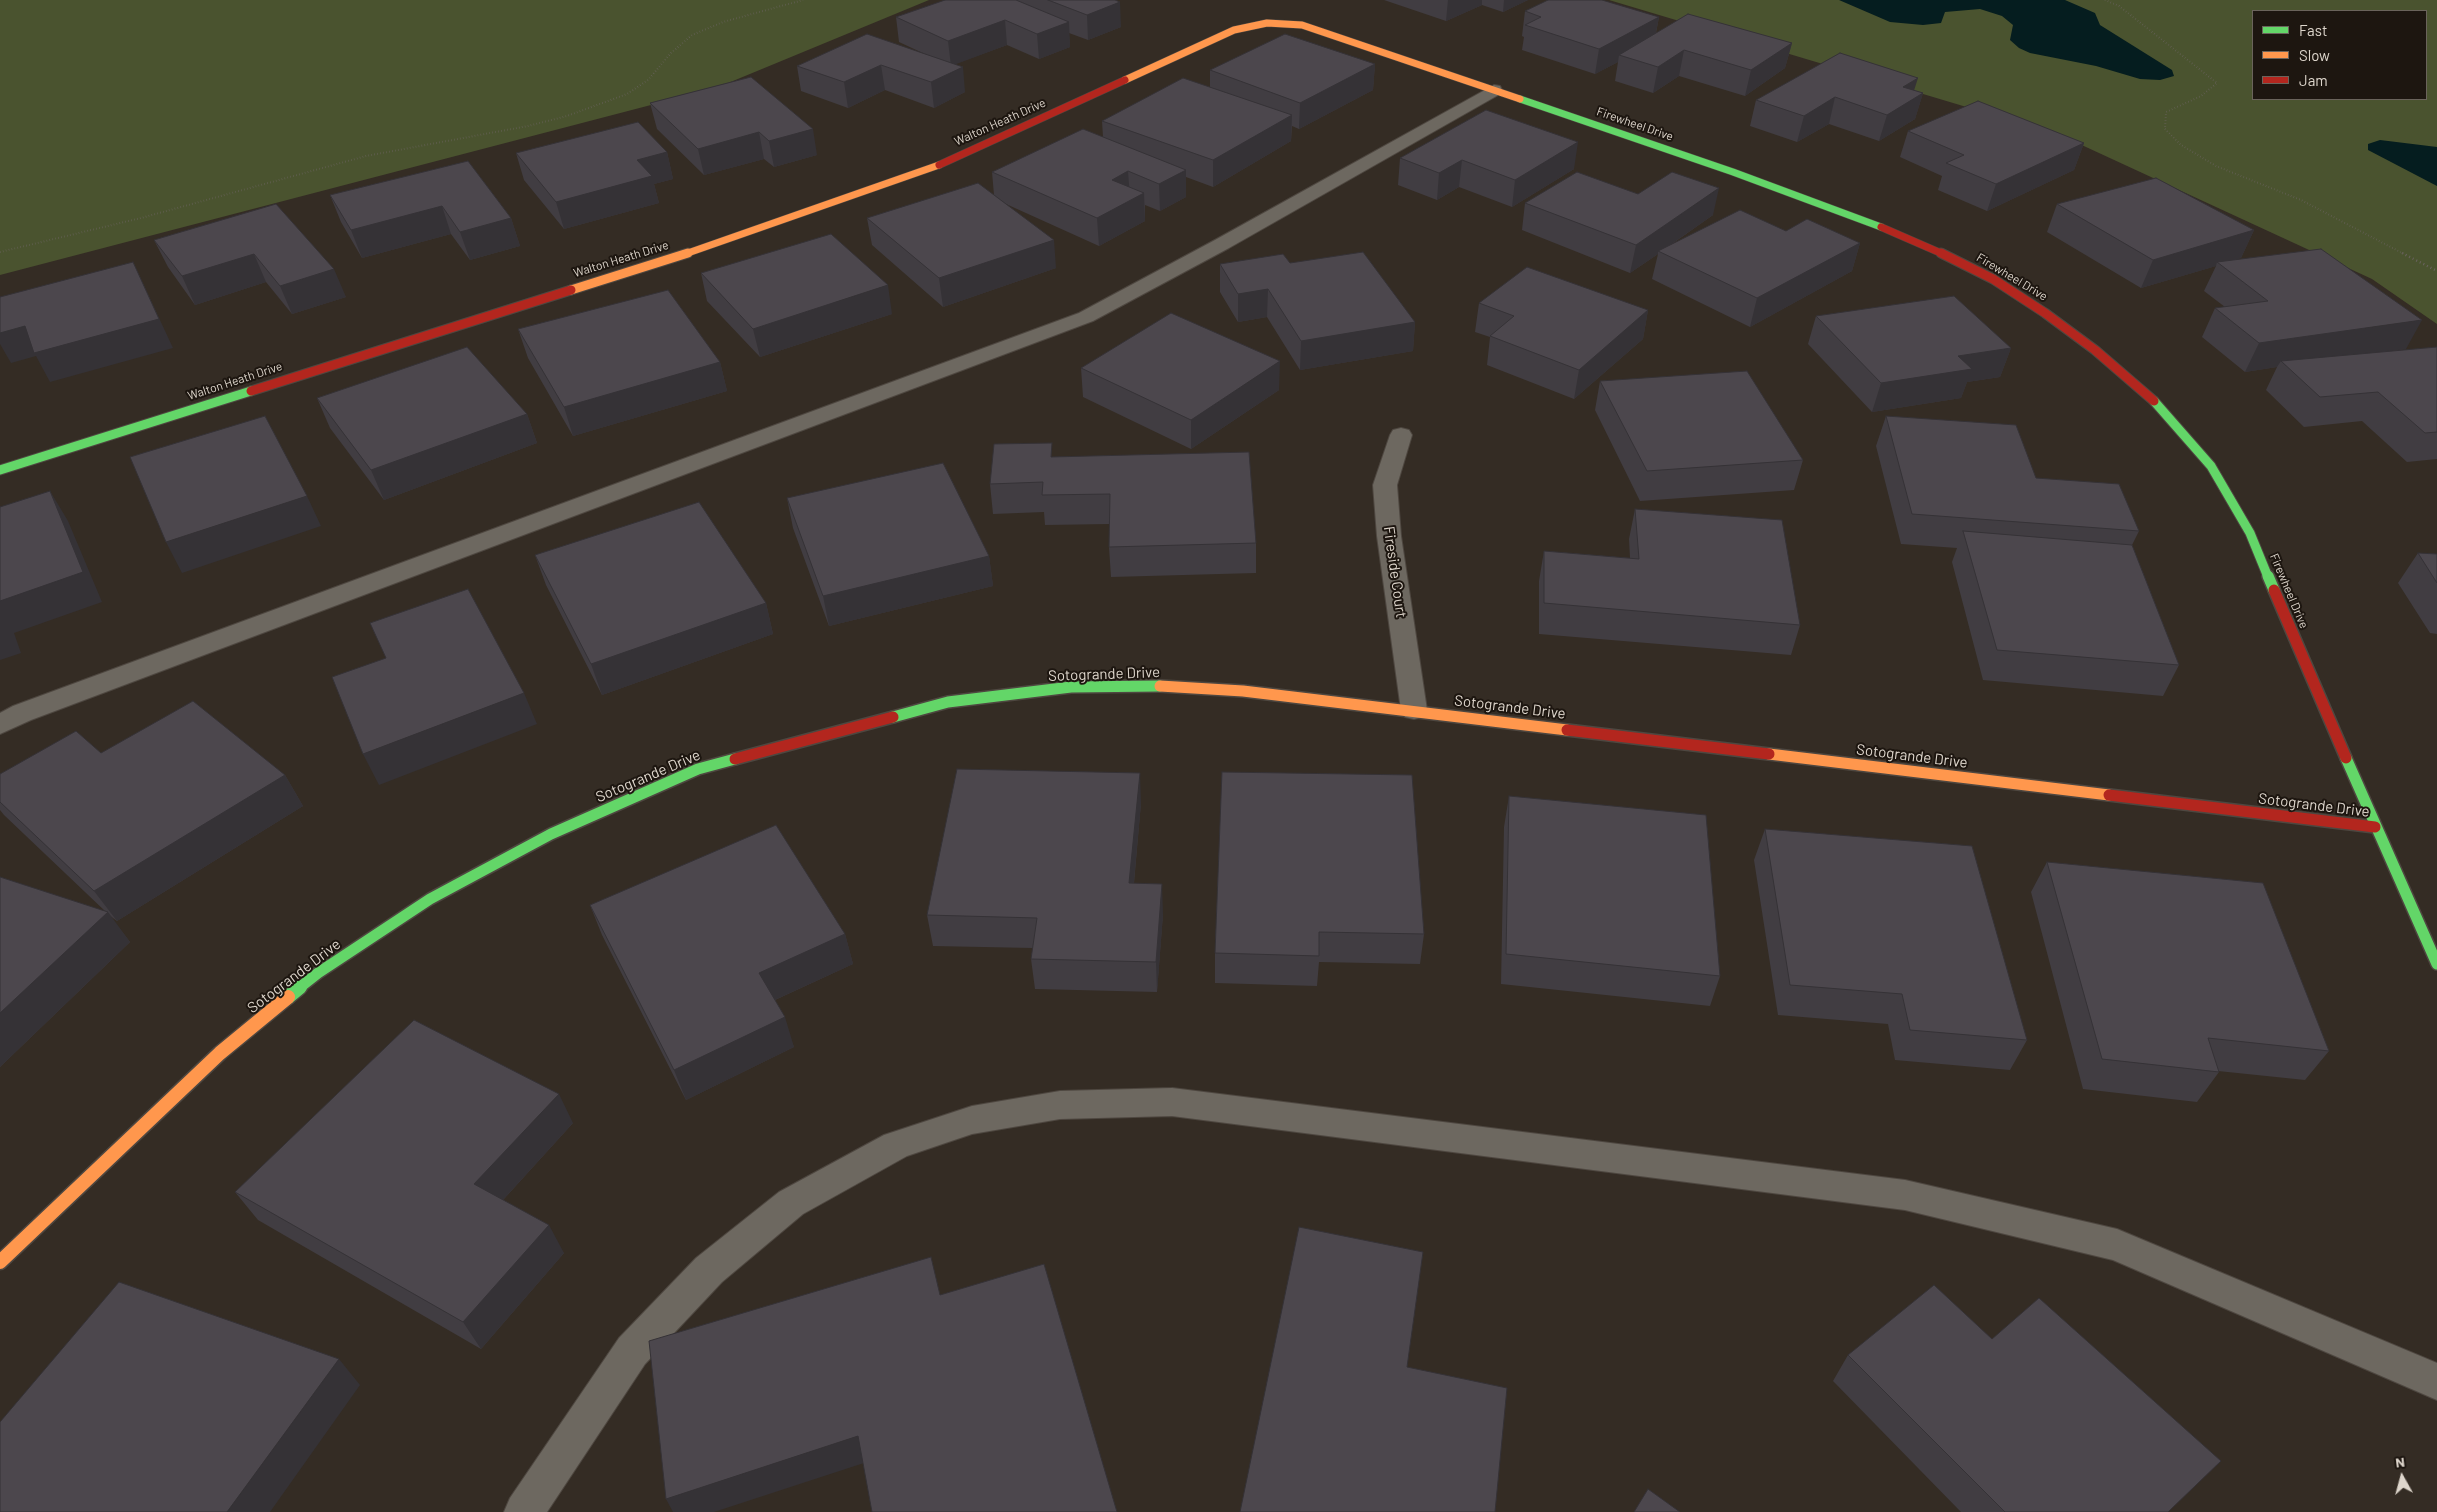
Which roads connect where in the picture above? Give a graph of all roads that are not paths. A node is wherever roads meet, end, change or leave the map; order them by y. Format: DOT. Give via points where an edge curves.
graph roads {
  1 [pos="1234,30"];
  2 [pos="1494,90"];
  3 [pos="1401,435"];
  4 [pos="0,470"];
  5 [pos="1414,710"];
  6 [pos="0,725"];
  7 [pos="2375,828"];
  8 [pos="2437,964"];
  9 [pos="0,1262"];
  10 [pos="2437,1382"];
  11 [pos="524,1512"];
  1 -- 2 [label="street, Firewheel Drive" via="1267,23 1302,25"];
  1 -- 4 [label="street, Walton Heath Drive" via="932,168 839,202"];
  2 -- 6 [label="street" via="1086,317 22,713"];
  2 -- 7 [label="street, Firewheel Drive" via="1733,172 1933,249 1993,279 2095,350 2161,406 2211,466 2250,533"];
  3 -- 5 [label="street, Fireside Court" via="1385,486"];
  5 -- 7 [label="street, Sotogrande Drive"];
  5 -- 9 [label="street, Sotogrande Drive" via="1243,691 1156,686 1071,687 948,702 698,769 551,834 430,898 318,973 220,1053"];
  7 -- 8 [label="street, Firewheel Drive"];
  10 -- 11 [label="street" via="2117,1246 1905,1195 1172,1102 1060,1105 972,1120 896,1145 790,1203 709,1270 632,1351"];
}
